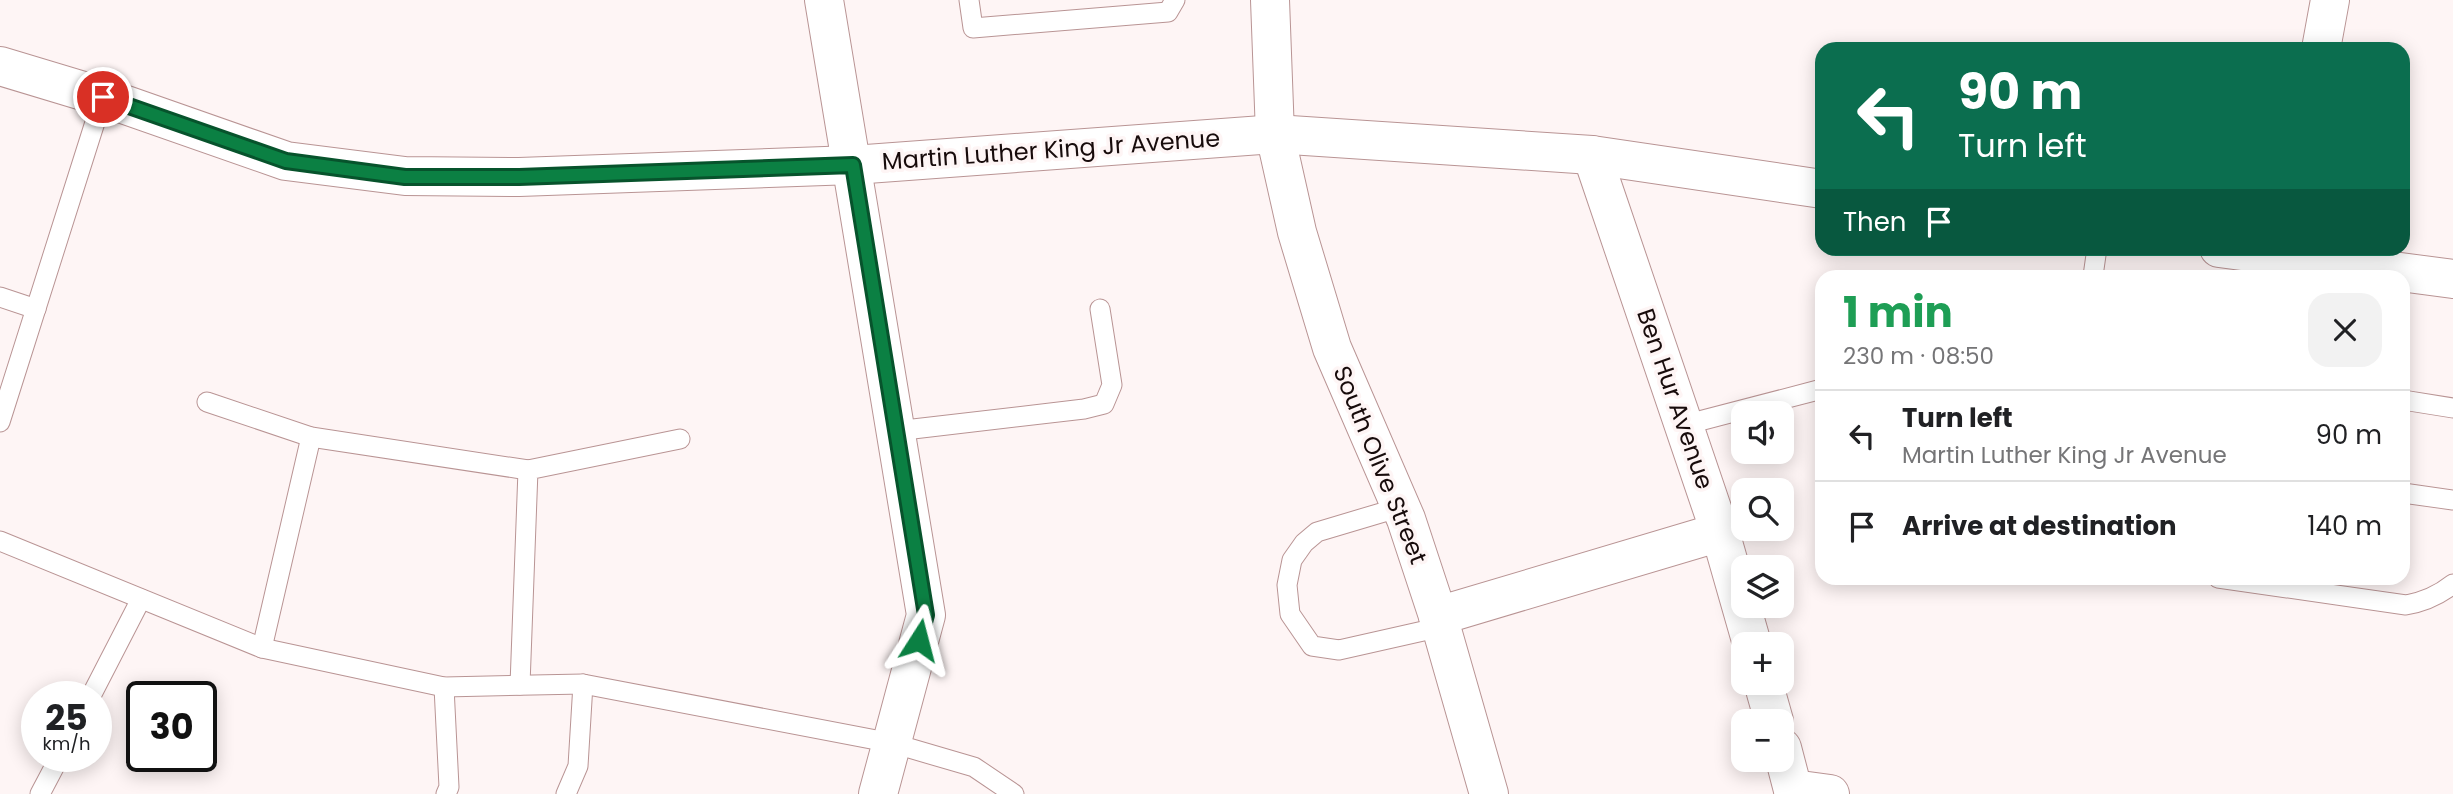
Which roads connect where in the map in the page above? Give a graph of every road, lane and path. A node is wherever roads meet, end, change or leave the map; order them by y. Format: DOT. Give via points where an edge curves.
graph roads {
  1 [pos="824,0"];
  2 [pos="969,0"];
  3 [pos="1175,0"];
  4 [pos="1270,0"];
  5 [pos="2330,0"];
  6 [pos="2323,42"];
  7 [pos="0,66"];
  8 [pos="103,97"];
  9 [pos="1275,134"];
  10 [pos="1592,155"];
  11 [pos="853,165"];
  12 [pos="1815,188"];
  13 [pos="2304,256"];
  14 [pos="2395,270"];
  15 [pos="2410,272"];
  16 [pos="2453,279"];
  17 [pos="0,297"];
  18 [pos="36,309"];
  19 [pos="1100,309"];
  20 [pos="1815,391"];
  21 [pos="2410,401"];
  22 [pos="207,402"];
  23 [pos="2453,408"];
  24 [pos="0,422"];
  25 [pos="1684,425"];
  26 [pos="896,431"];
  27 [pos="312,437"];
  28 [pos="680,439"];
  29 [pos="528,470"];
  30 [pos="2410,494"];
  31 [pos="2453,500"];
  32 [pos="1401,507"];
  33 [pos="1720,532"];
  34 [pos="0,541"];
  35 [pos="2453,584"];
  36 [pos="2267,585"];
  37 [pos="141,598"];
  38 [pos="1440,621"];
  39 [pos="1749,632"];
  40 [pos="262,648"];
  41 [pos="99,681"];
  42 [pos="583,684"];
  43 [pos="520,685"];
  44 [pos="444,687"];
  45 [pos="892,743"];
  46 [pos="52,772"];
  47 [pos="1789,772"];
  48 [pos="1794,791"];
  49 [pos="40,794"];
  50 [pos="446,794"];
  51 [pos="566,794"];
  52 [pos="878,794"];
  53 [pos="1014,794"];
  54 [pos="1489,794"];
  55 [pos="1830,794"];
  1 -- 11 [label="street"];
  2 -- 3 [label="lane" via="972,28 1168,12"];
  4 -- 9 [label="street, South Olive Street"];
  5 -- 6 [label="street"];
  7 -- 8 [label="street, Martin Luther King Jr Avenue"];
  8 -- 11 [label="street, Martin Luther King Jr Avenue" via="286,161 405,177"];
  8 -- 18 [label="lane"];
  9 -- 10 [label="street, Martin Luther King Jr Avenue"];
  9 -- 11 [label="street, Martin Luther King Jr Avenue"];
  9 -- 32 [label="street, South Olive Street" via="1297,232 1332,348"];
  10 -- 12 [label="street, Martin Luther King Jr Avenue"];
  10 -- 25 [label="street, Ben Hur Avenue"];
  11 -- 26 [label="street"];
  13 -- 14 [label="street"];
  15 -- 16 [label="street"];
  17 -- 18 [label="lane"];
  18 -- 24 [label="lane"];
  19 -- 26 [label="lane" via="1112,385 1104,404"];
  20 -- 25 [label="lane"];
  21 -- 23 [label="lane"];
  22 -- 27 [label="lane"];
  25 -- 33 [label="street, Ben Hur Avenue"];
  26 -- 45 [label="street" via="926,615"];
  27 -- 29 [label="lane"];
  27 -- 40 [label="lane"];
  28 -- 29 [label="lane"];
  29 -- 43 [label="lane"];
  30 -- 31 [label="lane"];
  32 -- 38 [label="street, South Olive Street"];
  32 -- 38 [label="lane" via="1317,532 1304,543 1292,560 1287,586 1290,614 1312,646 1339,650"];
  33 -- 38 [label="street"];
  33 -- 39 [label="street, Ben Hur Avenue"];
  34 -- 37 [label="lane"];
  35 -- 36 [label="lane" via="2422,602 2406,605"];
  37 -- 40 [label="lane"];
  37 -- 41 [label="lane"];
  38 -- 54 [label="street, South Olive Street"];
  40 -- 44 [label="lane"];
  42 -- 43 [label="lane"];
  42 -- 45 [label="lane"];
  42 -- 51 [label="lane" via="578,766"];
  43 -- 44 [label="lane"];
  44 -- 50 [label="lane"];
  45 -- 52 [label="street"];
  45 -- 53 [label="lane" via="974,767"];
  46 -- 49 [label="lane"];
  47 -- 48 [label="street"];
  48 -- 55 [label="street"];
}
